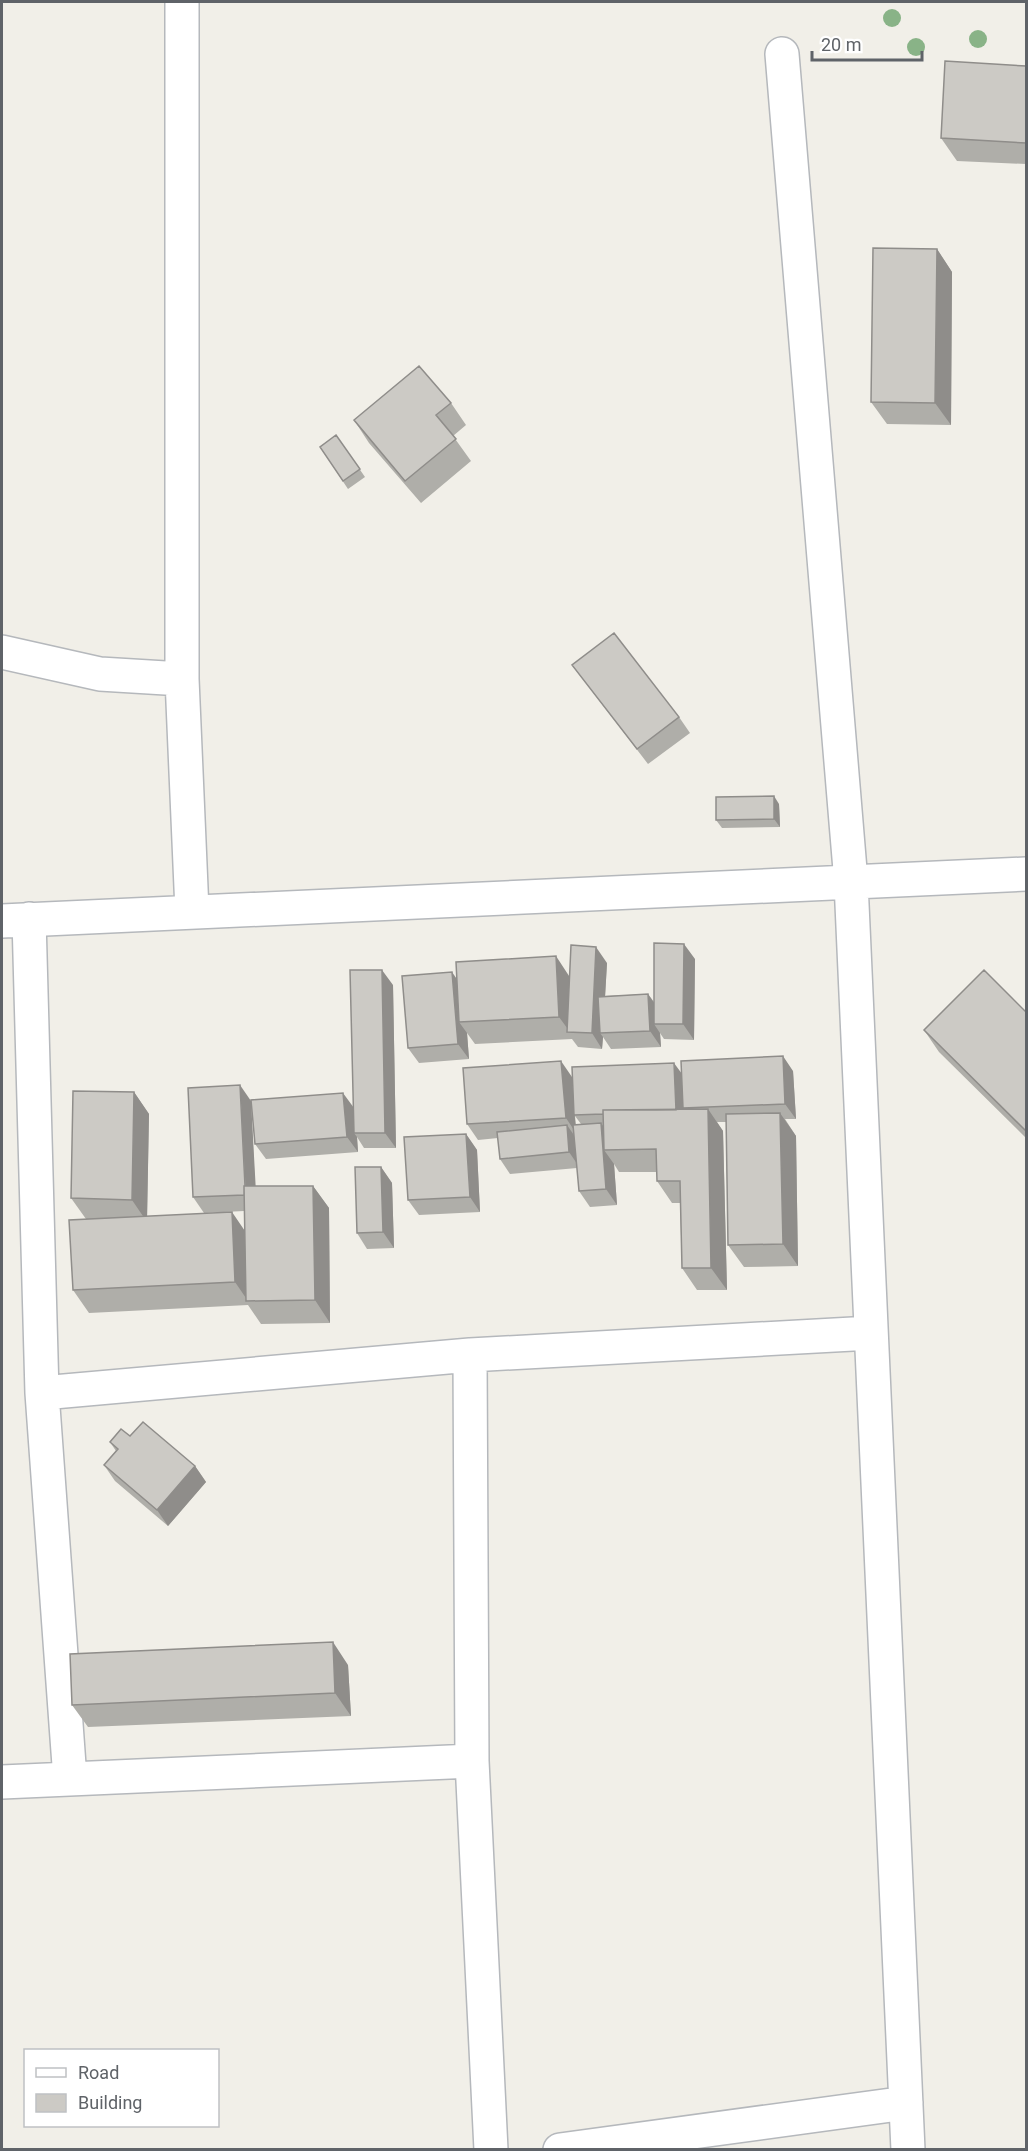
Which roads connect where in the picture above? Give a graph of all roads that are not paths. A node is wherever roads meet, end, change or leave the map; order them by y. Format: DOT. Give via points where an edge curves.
graph roads {
  1 [pos="182,2"];
  2 [pos="782,54"];
  3 [pos="2,652"];
  4 [pos="182,679"];
  5 [pos="1026,874"];
  6 [pos="851,882"];
  7 [pos="192,911"];
  8 [pos="15,920"];
  9 [pos="871,1333"];
  10 [pos="470,1355"];
  11 [pos="42,1393"];
  12 [pos="472,1761"];
  13 [pos="70,1779"];
  14 [pos="2,1782"];
  15 [pos="906,2103"];
  16 [pos="491,2150"];
  17 [pos="560,2150"];
  18 [pos="908,2150"];
  1 -- 4 [label="street"];
  2 -- 6 [label="street"];
  3 -- 4 [label="street" via="100,674"];
  4 -- 7 [label="street"];
  5 -- 6 [label="street"];
  6 -- 7 [label="street"];
  6 -- 9 [label="street"];
  7 -- 8 [label="street"];
  8 -- 11 [label="street"];
  9 -- 10 [label="street"];
  9 -- 15 [label="street"];
  10 -- 11 [label="street"];
  10 -- 12 [label="street"];
  11 -- 13 [label="street"];
  12 -- 13 [label="street"];
  12 -- 16 [label="street"];
  13 -- 14 [label="street"];
  15 -- 17 [label="street"];
  15 -- 18 [label="street"];
}
